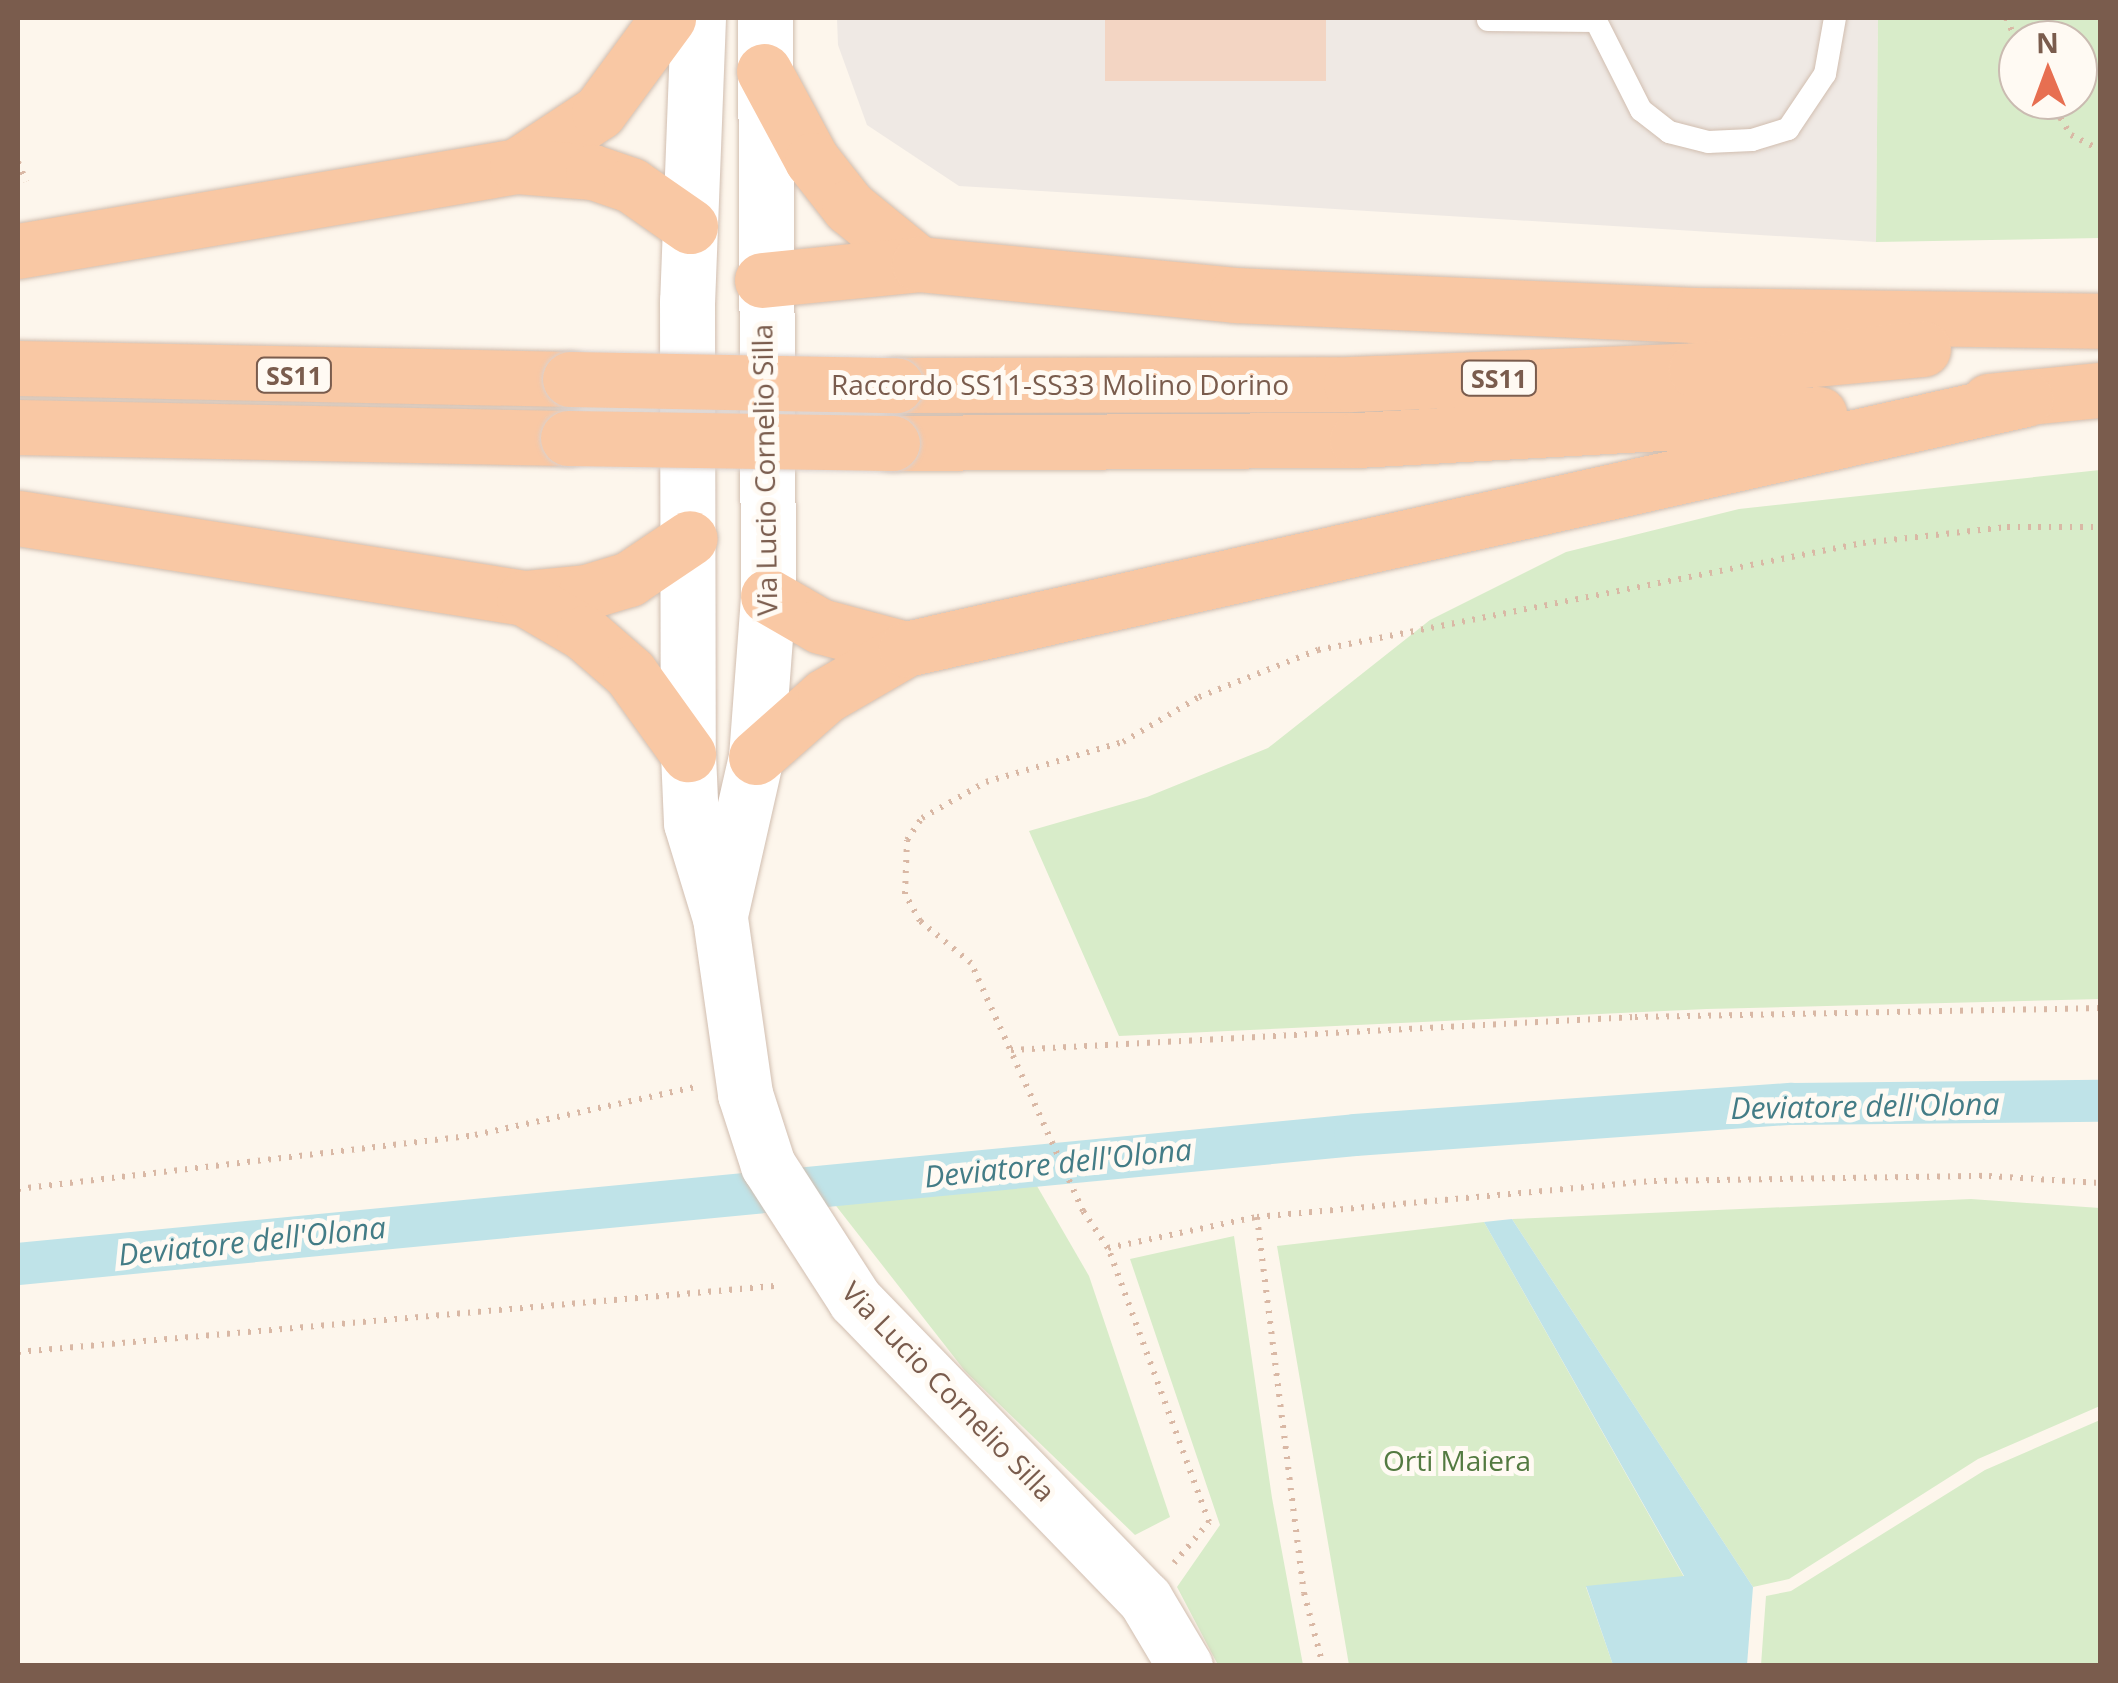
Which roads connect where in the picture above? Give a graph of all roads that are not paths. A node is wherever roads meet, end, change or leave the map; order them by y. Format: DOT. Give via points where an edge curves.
graph roads {
  1 [pos="668,18"];
  2 [pos="698,18"];
  3 [pos="1835,18"];
  4 [pos="1488,20"];
  5 [pos="765,44"];
  6 [pos="516,166"];
  7 [pos="690,226"];
  8 [pos="18,251"];
  9 [pos="919,264"];
  10 [pos="762,280"];
  11 [pos="687,301"];
  12 [pos="2100,321"];
  13 [pos="2100,332"];
  14 [pos="18,368"];
  15 [pos="2100,390"];
  16 [pos="2024,399"];
  17 [pos="18,427"];
  18 [pos="764,502"];
  19 [pos="18,518"];
  20 [pos="690,538"];
  21 [pos="768,596"];
  22 [pos="524,598"];
  23 [pos="906,649"];
  24 [pos="688,754"];
  25 [pos="756,756"];
  26 [pos="720,918"];
  27 [pos="1186,1666"];
  1 -- 6 [label="highway" via="599,112"];
  2 -- 7 [label="street, Via Lucio Cornelio Silla"];
  3 -- 4 [label="lane" via="1825,74 1788,129 1752,140 1708,142 1669,132 1640,110 1596,21"];
  5 -- 9 [label="highway" via="812,160 849,208"];
  5 -- 10 [label="street, Via Lucio Cornelio Silla"];
  6 -- 7 [label="highway" via="612,179"];
  6 -- 8 [label="highway"];
  7 -- 10 [label="street"];
  7 -- 11 [label="street, Via Lucio Cornelio Silla"];
  9 -- 10 [label="highway"];
  9 -- 12 [label="highway" via="1235,295 1694,315"];
  10 -- 11 [label="street"];
  10 -- 18 [label="street, Via Lucio Cornelio Silla"];
  11 -- 20 [label="street, Via Lucio Cornelio Silla"];
  13 -- 14 [label="highway, Raccordo SS11-SS33 Molino Dorino / SS11, bridge" via="1696,370 1350,384 896,385"];
  15 -- 16 [label="highway, Raccordo SS11-SS33 Molino Dorino / SS11"];
  16 -- 17 [label="highway, Raccordo SS11-SS33 Molino Dorino / SS11, bridge" via="1357,440 892,443"];
  16 -- 23 [label="highway"];
  18 -- 20 [label="street"];
  18 -- 21 [label="street, Via Lucio Cornelio Silla"];
  19 -- 22 [label="highway"];
  20 -- 21 [label="street"];
  20 -- 22 [label="highway" via="630,579 586,592"];
  20 -- 24 [label="street, Via Lucio Cornelio Silla"];
  21 -- 23 [label="highway" via="820,626"];
  21 -- 25 [label="street, Via Lucio Cornelio Silla"];
  22 -- 24 [label="highway" via="584,633 630,673"];
  23 -- 25 [label="highway" via="825,696"];
  24 -- 26 [label="street, Via Lucio Cornelio Silla" via="691,823"];
  25 -- 26 [label="street, Via Lucio Cornelio Silla"];
  26 -- 27 [label="street, Via Lucio Cornelio Silla" via="742,1085 768,1166 854,1300 1145,1599"];
}
